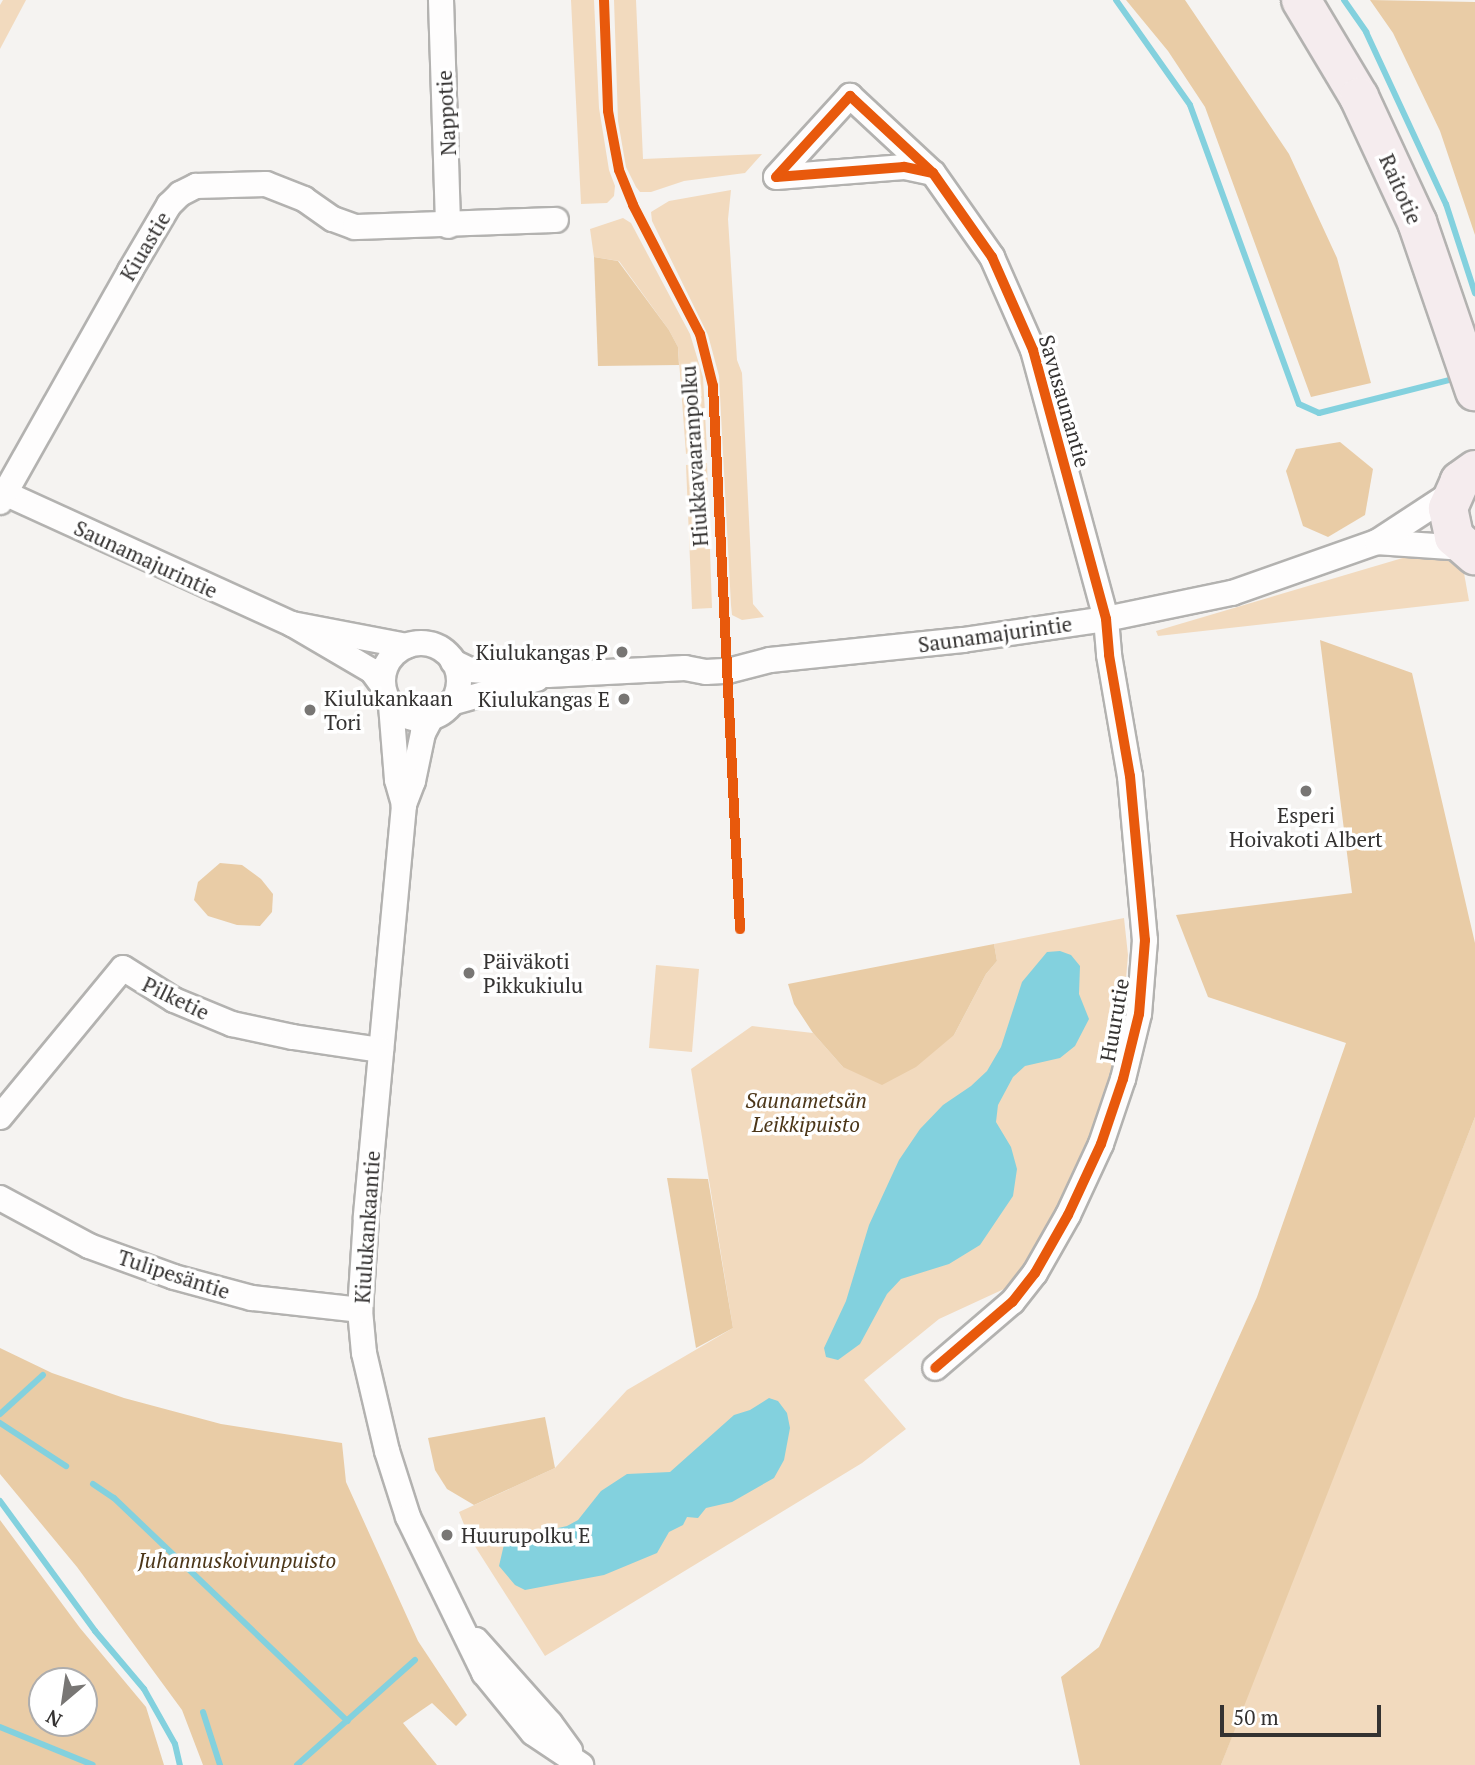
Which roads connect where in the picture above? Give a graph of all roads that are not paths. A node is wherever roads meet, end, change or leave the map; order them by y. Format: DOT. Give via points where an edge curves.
graph roads {
  1 [pos="440,0"];
  2 [pos="1301,0"];
  3 [pos="933,173"];
  4 [pos="556,220"];
  5 [pos="448,226"];
  6 [pos="1475,391"];
  7 [pos="1469,471"];
  8 [pos="2,496"];
  9 [pos="1377,542"];
  10 [pos="1469,552"];
  11 [pos="1106,619"];
  12 [pos="292,624"];
  13 [pos="407,646"];
  14 [pos="453,662"];
  15 [pos="548,675"];
  16 [pos="387,696"];
  17 [pos="452,703"];
  18 [pos="431,718"];
  19 [pos="404,805"];
  20 [pos="381,1049"];
  21 [pos="0,1116"];
  22 [pos="0,1198"];
  23 [pos="360,1310"];
  24 [pos="935,1368"];
  25 [pos="579,1764"];
  1 -- 5 [label="street, Nappotie"];
  2 -- 6 [label="main road, Raitotie" via="1359,97 1417,222"];
  3 -- 3 [label="street, Savusaunantie" via="850,96 776,177 904,167"];
  3 -- 11 [label="street, Savusaunantie" via="992,257 1033,350"];
  4 -- 5 [label="street, Kiuastie"];
  5 -- 8 [label="street, Kiuastie" via="355,227 266,184 196,186 180,194 130,271"];
  7 -- 9 [label="street, Saunamajurintie"];
  7 -- 10 [label="main road" via="1448,523"];
  8 -- 12 [label="street, Saunamajurintie"];
  9 -- 10 [label="street, Saunamajurintie"];
  9 -- 11 [label="street, Saunamajurintie" via="1233,593"];
  11 -- 15 [label="street, Saunamajurintie" via="769,660 728,671 685,668"];
  11 -- 24 [label="street, Huurutie" via="1130,776 1145,940 1139,1014 1101,1144 1055,1238 1012,1302"];
  12 -- 13 [label="street, Saunamajurintie"];
  12 -- 16 [label="street, Saunamajurintie" via="372,671"];
  13 -- 14 [label="street" via="434,646"];
  13 -- 16 [label="street" via="388,662"];
  14 -- 15 [label="street, Saunamajurintie" via="470,670"];
  14 -- 17 [label="street" via="458,683"];
  15 -- 17 [label="street, Saunamajurintie"];
  16 -- 18 [label="street" via="409,718"];
  16 -- 19 [label="street, Kiulukankaantie"];
  17 -- 18 [label="street"];
  18 -- 19 [label="street, Kiulukankaantie"];
  19 -- 20 [label="street, Kiulukankaantie"];
  20 -- 21 [label="street, Pilketie" via="232,1024 174,1000 123,968"];
  20 -- 23 [label="street, Kiulukankaantie"];
  22 -- 23 [label="street, Tulipesäntie" via="89,1246 174,1277 252,1298"];
  23 -- 25 [label="street, Kiulukankaantie" via="367,1370 387,1451 408,1517 439,1585 484,1672 509,1708 533,1733"];
}
